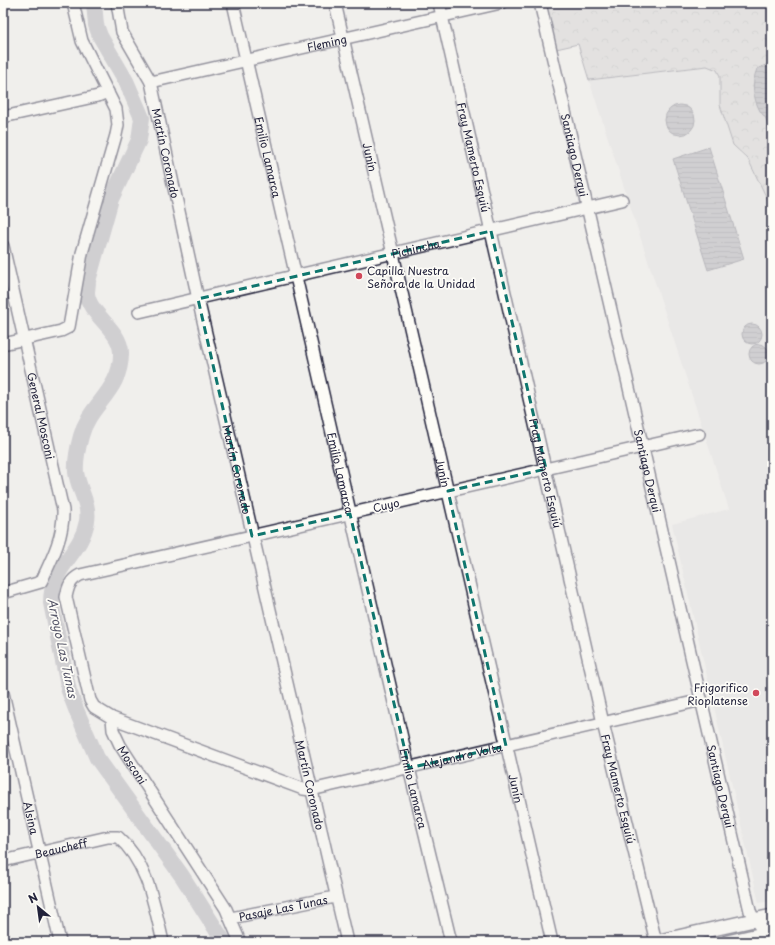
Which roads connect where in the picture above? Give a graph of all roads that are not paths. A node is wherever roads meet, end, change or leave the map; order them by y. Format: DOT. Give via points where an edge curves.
graph roads {
  1 [pos="73,3"];
  2 [pos="117,3"];
  3 [pos="233,3"];
  4 [pos="335,3"];
  5 [pos="439,3"];
  6 [pos="501,3"];
  7 [pos="540,3"];
  8 [pos="442,16"];
  9 [pos="343,38"];
  10 [pos="246,60"];
  11 [pos="151,82"];
  12 [pos="108,92"];
  13 [pos="3,117"];
  14 [pos="622,200"];
  15 [pos="589,208"];
  16 [pos="491,231"];
  17 [pos="3,246"];
  18 [pos="393,254"];
  19 [pos="296,276"];
  20 [pos="198,299"];
  21 [pos="138,312"];
  22 [pos="24,339"];
  23 [pos="3,344"];
  24 [pos="699,434"];
  25 [pos="644,447"];
  26 [pos="546,469"];
  27 [pos="448,491"];
  28 [pos="350,514"];
  29 [pos="252,536"];
  30 [pos="3,593"];
  31 [pos="3,693"];
  32 [pos="702,700"];
  33 [pos="112,718"];
  34 [pos="603,723"];
  35 [pos="506,746"];
  36 [pos="408,768"];
  37 [pos="311,790"];
  38 [pos="40,852"];
  39 [pos="3,861"];
  40 [pos="335,897"];
  41 [pos="772,916"];
  42 [pos="231,918"];
  43 [pos="754,920"];
  44 [pos="769,936"];
  45 [pos="60,942"];
  46 [pos="163,942"];
  47 [pos="240,942"];
  48 [pos="347,942"];
  49 [pos="451,942"];
  50 [pos="552,942"];
  51 [pos="655,942"];
  52 [pos="727,942"];
  1 -- 12 [label="street" via="82,41"];
  2 -- 11 [label="street, Martín Coronado" via="122,32"];
  3 -- 10 [label="street, Emilio Lamarca"];
  4 -- 9 [label="street, Junín"];
  5 -- 8 [label="street, Fray Mamerto Esquiú"];
  6 -- 8 [label="street, Fleming"];
  7 -- 15 [label="street, Santiago Derqui"];
  8 -- 9 [label="street, Fleming"];
  8 -- 16 [label="street, Fray Mamerto Esquiú"];
  9 -- 10 [label="street, Fleming"];
  9 -- 18 [label="street, Junín"];
  10 -- 11 [label="street, Fleming"];
  10 -- 19 [label="street, Emilio Lamarca"];
  11 -- 20 [label="street, Martín Coronado"];
  12 -- 13 [label="street"];
  12 -- 22 [label="street" via="116,109 118,125 82,253 69,327"];
  14 -- 15 [label="street, Pichincha"];
  15 -- 16 [label="street, Pichincha"];
  15 -- 25 [label="street, Santiago Derqui"];
  16 -- 18 [label="street, Pichincha"];
  16 -- 26 [label="street, Fray Mamerto Esquiú"];
  17 -- 22 [label="street, General Mosconi"];
  18 -- 19 [label="street, Pichincha"];
  18 -- 27 [label="street, Junín"];
  19 -- 20 [label="street, Pichincha"];
  19 -- 28 [label="street, Emilio Lamarca"];
  20 -- 21 [label="street, Pichincha"];
  20 -- 29 [label="street, Martín Coronado"];
  22 -- 23 [label="street"];
  22 -- 30 [label="street, General Mosconi" via="63,510 62,532 40,582"];
  24 -- 25 [label="street, Cuyo"];
  25 -- 26 [label="street, Cuyo"];
  25 -- 32 [label="street, Santiago Derqui"];
  26 -- 27 [label="street, Cuyo"];
  26 -- 34 [label="street, Fray Mamerto Esquiú"];
  27 -- 28 [label="street, Cuyo"];
  27 -- 35 [label="street, Junín"];
  28 -- 29 [label="street, Cuyo"];
  28 -- 36 [label="street, Emilio Lamarca"];
  29 -- 33 [label="street, Cuyo" via="80,575 73,579 66,597 88,693 94,707"];
  29 -- 37 [label="street, Martín Coronado"];
  31 -- 38 [label="street, Alsina"];
  32 -- 34 [label="street, Alejandro Volta"];
  32 -- 43 [label="street, Santiago Derqui"];
  33 -- 37 [label="street, Alejandro Volta" via="303,790"];
  33 -- 42 [label="street, Mosconi" via="113,730 120,745"];
  34 -- 35 [label="street, Alejandro Volta"];
  34 -- 51 [label="street, Fray Mamerto Esquiú"];
  35 -- 36 [label="street, Alejandro Volta"];
  35 -- 50 [label="street, Junín"];
  36 -- 37 [label="street, Alejandro Volta"];
  36 -- 49 [label="street, Emilio Lamarca"];
  37 -- 40 [label="street, Martín Coronado"];
  38 -- 39 [label="street, Beaucheff"];
  38 -- 45 [label="street, Alsina"];
  38 -- 46 [label="street, Beaucheff" via="118,837 130,850 146,877"];
  40 -- 42 [label="street, Pasaje Las Tunas"];
  40 -- 48 [label="street, Martín Coronado"];
  41 -- 43 [label="main road"];
  42 -- 47 [label="street, Mosconi"];
  43 -- 44 [label="street, Santiago Derqui"];
  43 -- 51 [label="main road"];
  44 -- 52 [label="main road"];
}
